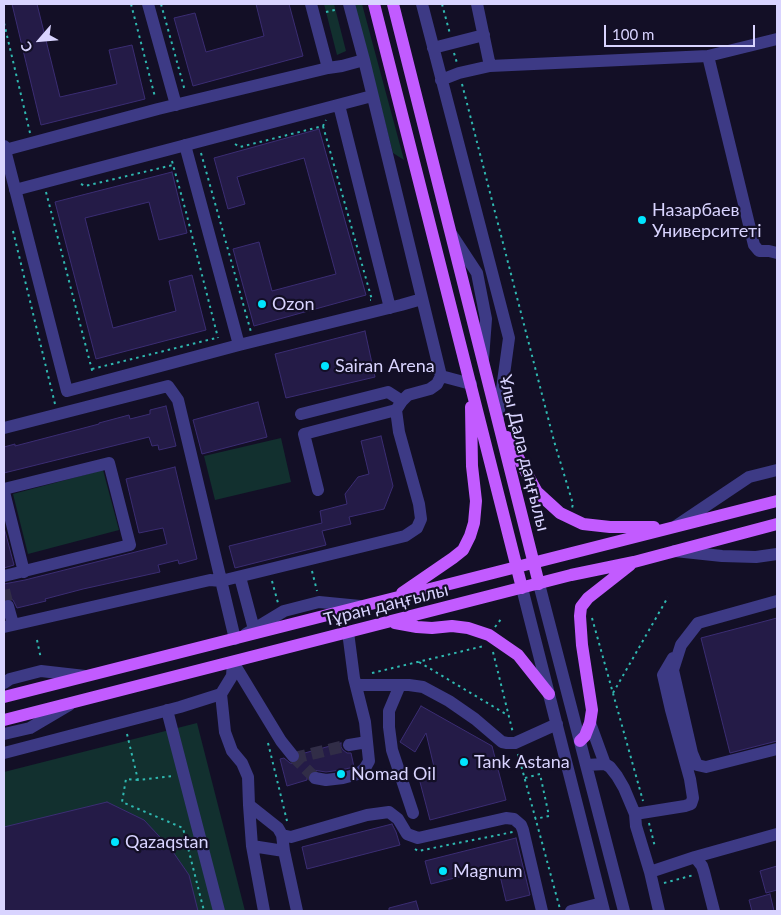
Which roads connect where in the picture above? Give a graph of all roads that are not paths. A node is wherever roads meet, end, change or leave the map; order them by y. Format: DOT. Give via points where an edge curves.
graph roads {
  1 [pos="148,4"];
  2 [pos="311,4"];
  3 [pos="349,4"];
  4 [pos="374,4"];
  5 [pos="393,4"];
  6 [pos="422,4"];
  7 [pos="477,4"];
  8 [pos="484,36"];
  9 [pos="777,39"];
  10 [pos="433,48"];
  11 [pos="708,56"];
  12 [pos="364,60"];
  13 [pos="490,66"];
  14 [pos="328,68"];
  15 [pos="442,80"];
  16 [pos="372,96"];
  17 [pos="182,104"];
  18 [pos="339,105"];
  19 [pos="185,145"];
  20 [pos="4,148"];
  21 [pos="15,190"];
  22 [pos="777,253"];
  23 [pos="422,299"];
  24 [pos="390,308"];
  25 [pos="238,341"];
  26 [pos="442,376"];
  27 [pos="471,384"];
  28 [pos="399,406"];
  29 [pos="301,414"];
  30 [pos="498,418"];
  31 [pos="4,428"];
  32 [pos="777,470"];
  33 [pos="4,490"];
  34 [pos="318,490"];
  35 [pos="777,501"];
  36 [pos="777,524"];
  37 [pos="674,527"];
  38 [pos="674,551"];
  39 [pos="777,554"];
  40 [pos="634,562"];
  41 [pos="534,563"];
  42 [pos="518,567"];
  43 [pos="24,572"];
  44 [pos="4,576"];
  45 [pos="240,576"];
  46 [pos="221,581"];
  47 [pos="539,584"];
  48 [pos="522,588"];
  49 [pos="395,598"];
  50 [pos="777,601"];
  51 [pos="8,606"];
  52 [pos="390,622"];
  53 [pos="8,626"];
  54 [pos="254,631"];
  55 [pos="348,632"];
  56 [pos="238,638"];
  57 [pos="681,645"];
  58 [pos="233,662"];
  59 [pos="87,676"];
  60 [pos="4,683"];
  61 [pos="356,685"];
  62 [pos="400,685"];
  63 [pos="221,694"];
  64 [pos="549,694"];
  65 [pos="4,697"];
  66 [pos="76,702"];
  67 [pos="166,710"];
  68 [pos="4,720"];
  69 [pos="590,723"];
  70 [pos="557,724"];
  71 [pos="4,734"];
  72 [pos="580,741"];
  73 [pos="367,742"];
  74 [pos="349,745"];
  75 [pos="777,749"];
  76 [pos="4,753"];
  77 [pos="292,756"];
  78 [pos="605,764"];
  79 [pos="586,765"];
  80 [pos="315,778"];
  81 [pos="249,805"];
  82 [pos="413,813"];
  83 [pos="640,814"];
  84 [pos="777,834"];
  85 [pos="286,836"];
  86 [pos="252,846"];
  87 [pos="284,851"];
  88 [pos="696,858"];
  89 [pos="650,872"];
  90 [pos="600,909"];
  91 [pos="219,911"];
  92 [pos="264,911"];
  93 [pos="297,911"];
  94 [pos="542,911"];
  95 [pos="571,911"];
  96 [pos="624,911"];
  97 [pos="658,911"];
  98 [pos="714,911"];
  1 -- 17 [label="street"];
  2 -- 14 [label="street"];
  3 -- 12 [label="street"];
  4 -- 27 [label="main road, Ұлы Дала даңғылы"];
  5 -- 30 [label="main road, Ұлы Дала даңғылы"];
  6 -- 10 [label="street"];
  7 -- 8 [label="street"];
  8 -- 10 [label="street"];
  8 -- 13 [label="street"];
  9 -- 11 [label="street"];
  10 -- 15 [label="street"];
  11 -- 13 [label="street"];
  11 -- 22 [label="street" via="754,245 759,251"];
  12 -- 14 [label="street"];
  12 -- 16 [label="street"];
  13 -- 15 [label="street"];
  14 -- 17 [label="street"];
  15 -- 30 [label="street" via="509,338"];
  16 -- 18 [label="street"];
  16 -- 23 [label="street"];
  17 -- 20 [label="street"];
  18 -- 19 [label="street"];
  18 -- 24 [label="street"];
  19 -- 21 [label="street"];
  19 -- 25 [label="street"];
  20 -- 21 [label="street"];
  21 -- 25 [label="street" via="66,391"];
  23 -- 24 [label="street"];
  23 -- 26 [label="street"];
  24 -- 25 [label="street" via="253,341"];
  26 -- 27 [label="street"];
  26 -- 28 [label="street" via="430,389 408,395"];
  27 -- 42 [label="main road, Ұлы Дала даңғылы"];
  27 -- 49 [label="main road" via="472,466 476,501 470,536 463,550"];
  28 -- 29 [label="street" via="388,392"];
  28 -- 34 [label="street" via="304,434"];
  28 -- 45 [label="street" via="399,432 422,518 417,528 405,536"];
  30 -- 37 [label="main road" via="537,492 560,513 583,524"];
  30 -- 41 [label="main road, Ұлы Дала даңғылы"];
  31 -- 46 [label="street" via="168,386 178,400"];
  32 -- 37 [label="street" via="749,477"];
  33 -- 43 [label="street"];
  33 -- 43 [label="street" via="109,463 130,545"];
  35 -- 37 [label="main road"];
  36 -- 38 [label="main road, Тұран даңғылы"];
  37 -- 41 [label="main road"];
  38 -- 39 [label="street" via="756,558"];
  38 -- 40 [label="main road, Тұран даңғылы"];
  40 -- 47 [label="main road, Тұран даңғылы"];
  40 -- 69 [label="main road" via="581,607 582,645 592,710"];
  41 -- 42 [label="main road, Тұран даңғылы"];
  41 -- 47 [label="main road, Ұлы Дала даңғылы"];
  42 -- 48 [label="main road, Ұлы Дала даңғылы"];
  42 -- 49 [label="main road, Тұран даңғылы"];
  43 -- 44 [label="street"];
  45 -- 46 [label="street"];
  45 -- 54 [label="street"];
  46 -- 53 [label="street" via="210,580"];
  46 -- 56 [label="street"];
  47 -- 48 [label="main road, Тұран даңғылы"];
  47 -- 72 [label="street, Ұлы Дала даңғылы"];
  48 -- 52 [label="main road, Тұран даңғылы"];
  48 -- 64 [label="street, Ұлы Дала даңғылы"];
  49 -- 54 [label="main road, Тұран даңғылы"];
  50 -- 57 [label="street" via="698,623"];
  51 -- 53 [label="street"];
  52 -- 55 [label="main road, Тұран даңғылы"];
  52 -- 64 [label="main road" via="417,627 468,628 489,635 518,655"];
  54 -- 56 [label="main road, Тұран даңғылы"];
  55 -- 58 [label="main road, Тұран даңғылы"];
  55 -- 61 [label="street"];
  56 -- 59 [label="main road, Тұран даңғылы"];
  57 -- 75 [label="street" via="673,670 697,765 706,767"];
  57 -- 83 [label="street" via="663,675 693,798 691,804 685,806"];
  58 -- 63 [label="street" via="232,676"];
  58 -- 66 [label="main road, Тұран даңғылы"];
  58 -- 77 [label="street"];
  59 -- 60 [label="street" via="41,671"];
  59 -- 65 [label="main road, Тұран даңғылы"];
  61 -- 62 [label="street"];
  61 -- 73 [label="street"];
  62 -- 70 [label="street" via="417,685 439,695 502,742 515,743"];
  62 -- 82 [label="street" via="389,711 389,727 392,750"];
  63 -- 67 [label="street"];
  63 -- 81 [label="street" via="225,732 232,752 248,776"];
  64 -- 70 [label="street, Ұлы Дала даңғылы"];
  66 -- 68 [label="main road, Тұран даңғылы"];
  66 -- 71 [label="street" via="30,728"];
  67 -- 76 [label="street"];
  67 -- 91 [label="street"];
  69 -- 72 [label="main road"];
  69 -- 78 [label="street"];
  70 -- 90 [label="street, Ұлы Дала даңғылы"];
  72 -- 79 [label="street, Ұлы Дала даңғылы"];
  73 -- 74 [label="street"];
  73 -- 80 [label="street" via="369,761 358,774 326,780"];
  78 -- 79 [label="street"];
  78 -- 83 [label="street" via="617,776"];
  79 -- 96 [label="street, Ұлы Дала даңғылы"];
  81 -- 85 [label="street"];
  81 -- 86 [label="street"];
  83 -- 89 [label="street" via="636,826"];
  84 -- 88 [label="street"];
  85 -- 87 [label="street"];
  85 -- 94 [label="street" via="388,812 398,819 408,834 418,838 506,818 514,819 521,825"];
  86 -- 87 [label="street"];
  86 -- 92 [label="street"];
  87 -- 93 [label="street"];
  88 -- 89 [label="street"];
  88 -- 98 [label="street" via="702,866"];
  89 -- 97 [label="street"];
  90 -- 95 [label="street"];
}
